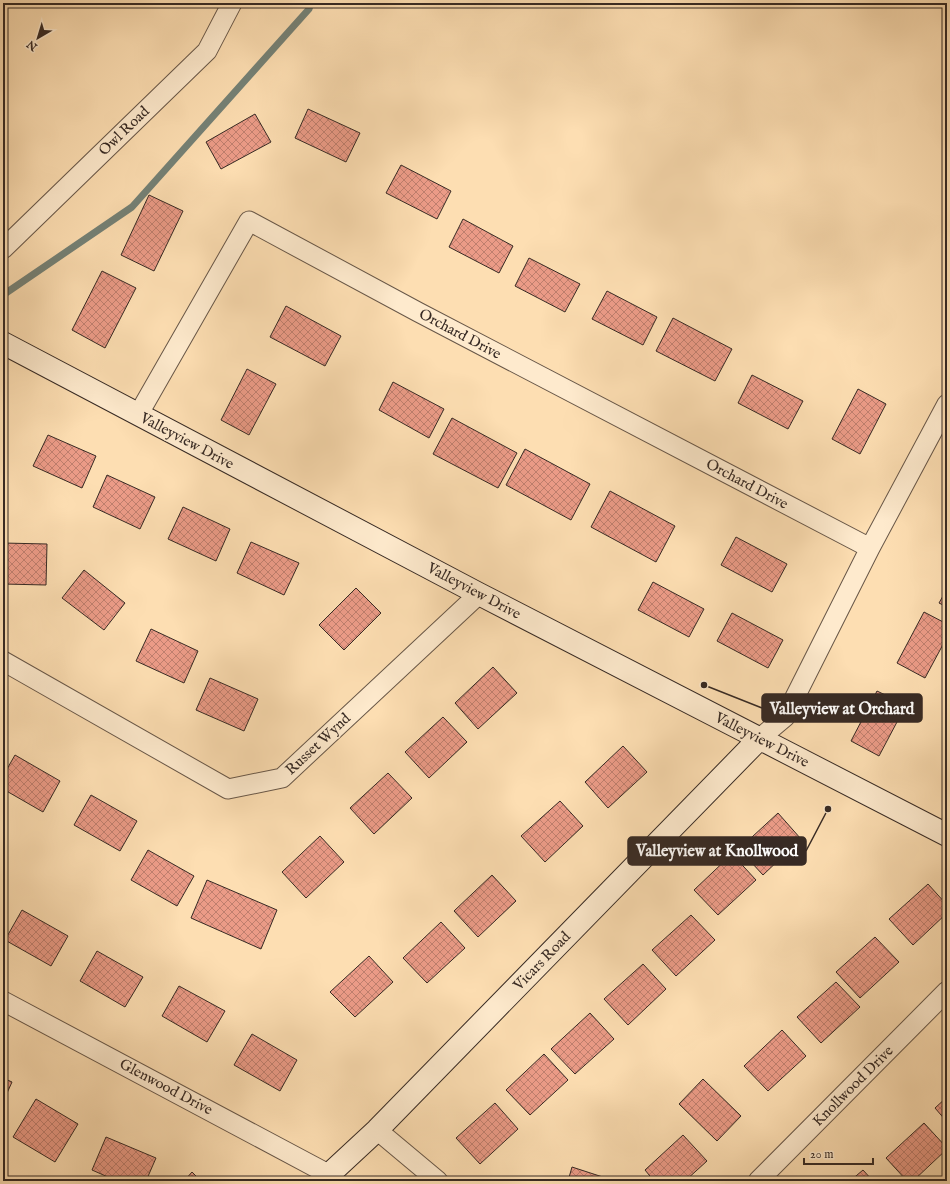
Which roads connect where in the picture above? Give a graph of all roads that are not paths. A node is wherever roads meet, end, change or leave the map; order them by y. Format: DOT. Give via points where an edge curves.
graph roads {
  1 [pos="232,3"];
  2 [pos="3,249"];
  3 [pos="3,343"];
  4 [pos="947,404"];
  5 [pos="138,415"];
  6 [pos="870,548"];
  7 [pos="479,594"];
  8 [pos="3,661"];
  9 [pos="760,738"];
  10 [pos="947,835"];
  11 [pos="947,991"];
  12 [pos="3,1001"];
  13 [pos="377,1130"];
  14 [pos="325,1177"];
  15 [pos="438,1181"];
  16 [pos="758,1181"];
  1 -- 2 [label="street, Owl Road" via="207,51"];
  3 -- 5 [label="street, Valleyview Drive"];
  4 -- 6 [label="street"];
  5 -- 6 [label="street, Orchard Drive" via="249,221"];
  5 -- 7 [label="street, Valleyview Drive"];
  6 -- 9 [label="street" via="785,717"];
  7 -- 8 [label="street, Russet Wynd" via="282,778 228,789"];
  7 -- 9 [label="street, Valleyview Drive"];
  9 -- 10 [label="street, Valleyview Drive"];
  9 -- 13 [label="street, Vicars Road"];
  11 -- 16 [label="street, Knollwood Drive"];
  12 -- 14 [label="street, Glenwood Drive"];
  13 -- 14 [label="street, Vicars Road"];
  13 -- 15 [label="street"];
}
